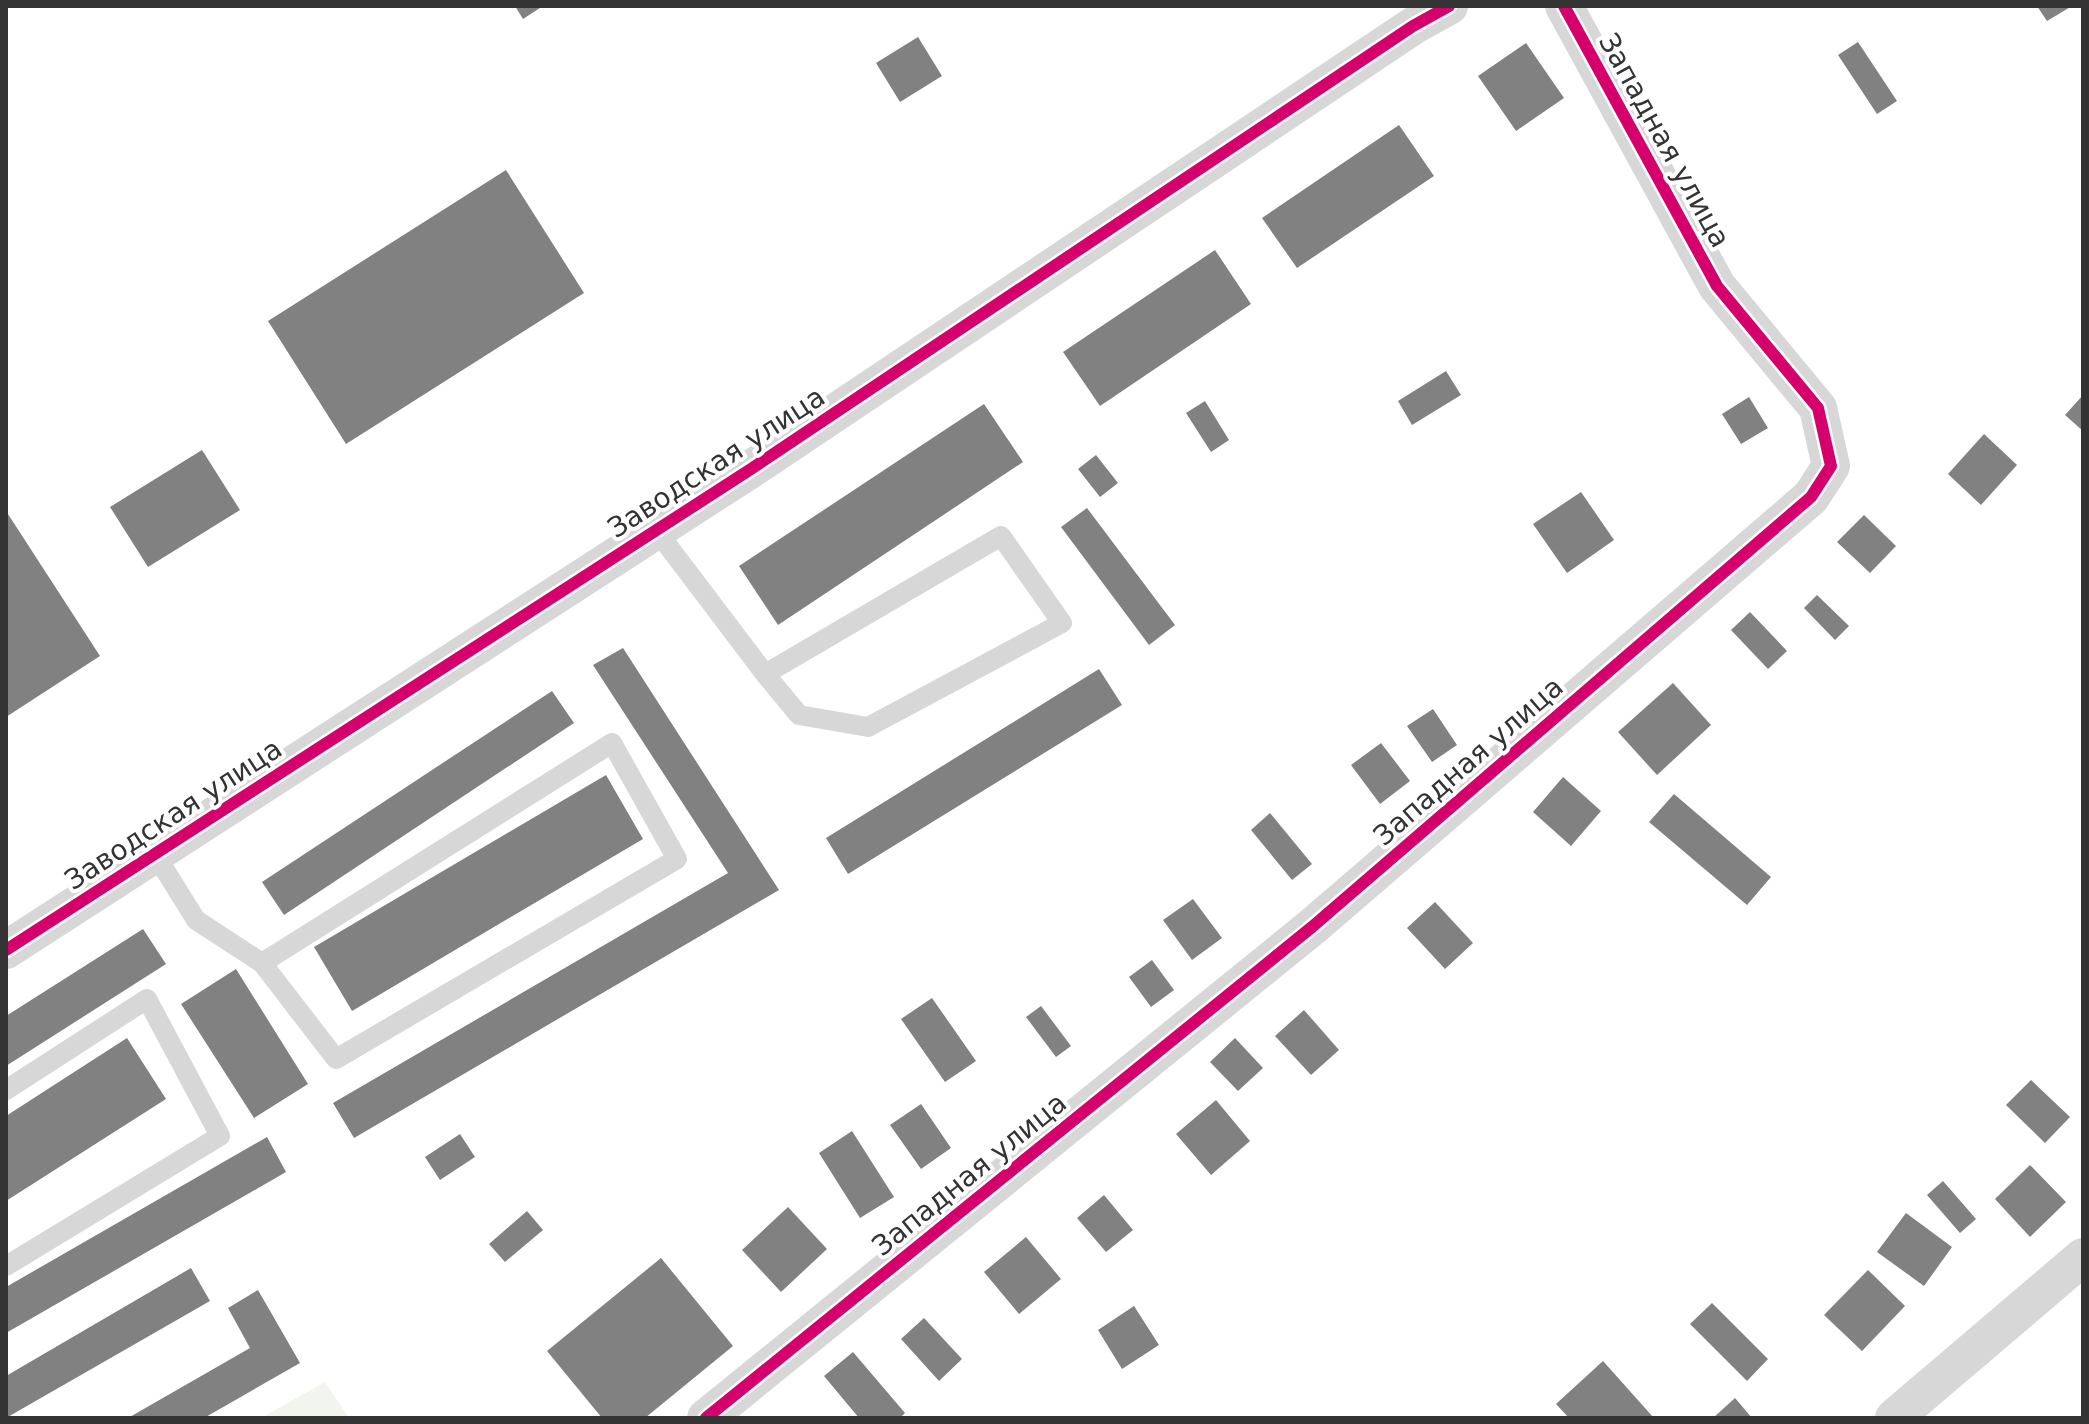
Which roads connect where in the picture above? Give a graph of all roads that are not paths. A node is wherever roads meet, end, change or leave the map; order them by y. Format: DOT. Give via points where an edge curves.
graph roads {
  1 [pos="1449,6"];
  2 [pos="1564,6"];
  3 [pos="1408,16"];
  4 [pos="656,530"];
  5 [pos="765,674"];
  6 [pos="155,854"];
  7 [pos="6,950"];
  8 [pos="262,963"];
  9 [pos="6,1090"];
  10 [pos="2083,1257"];
  11 [pos="6,1266"];
  12 [pos="706,1418"];
  13 [pos="1894,1418"];
  1 -- 3 [label="street, Заводская улица"];
  2 -- 12 [label="street, Западная улица" via="1717,286 1818,408 1831,466 1811,497 1312,927"];
  3 -- 4 [label="street, Заводская улица"];
  4 -- 5 [label="lane"];
  4 -- 6 [label="street, Заводская улица"];
  5 -- 5 [label="lane" via="1001,536 1062,623 868,727 799,715"];
  6 -- 7 [label="street, Заводская улица"];
  6 -- 8 [label="lane" via="196,920"];
  8 -- 8 [label="lane" via="612,743 677,859 336,1059"];
  9 -- 11 [label="lane" via="147,999 220,1136"];
  10 -- 13 [label="street"];
}
